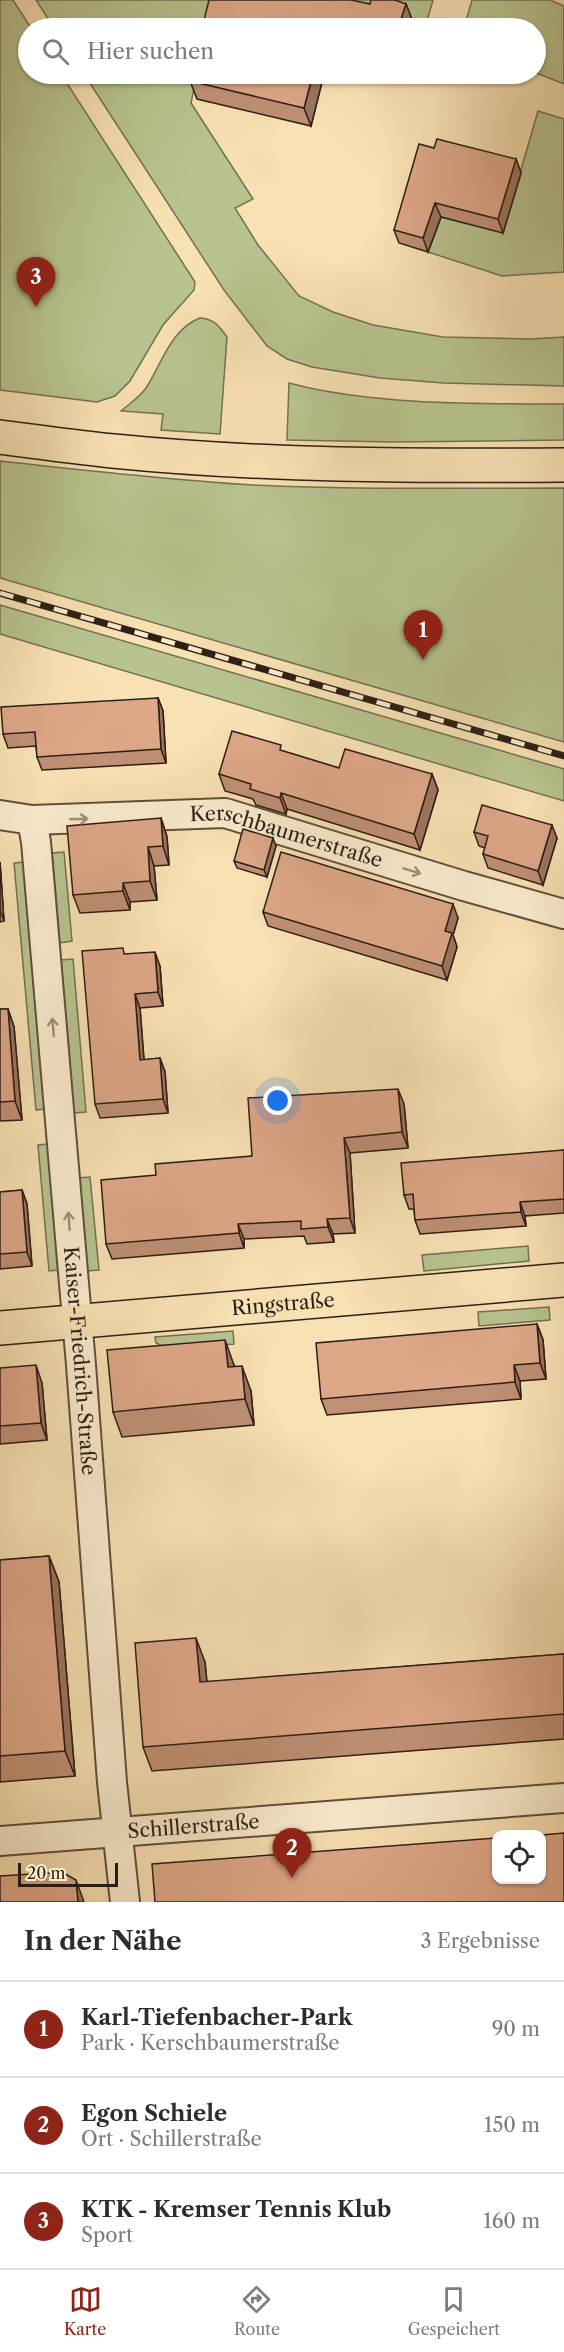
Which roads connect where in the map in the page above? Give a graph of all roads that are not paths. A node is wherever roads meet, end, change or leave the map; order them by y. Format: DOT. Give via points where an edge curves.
graph roads {
  1 [pos="0,437"];
  2 [pos="564,465"];
  3 [pos="0,815"];
  4 [pos="32,820"];
  5 [pos="564,914"];
  6 [pos="564,1280"];
  7 [pos="77,1322"];
  8 [pos="0,1328"];
  9 [pos="564,1798"];
  10 [pos="118,1832"];
  11 [pos="0,1841"];
  12 [pos="125,1902"];
  1 -- 2 [label="main road" via="114,451 259,461 392,466"];
  3 -- 4 [label="street, Kerschbaumerstraße"];
  4 -- 5 [label="street, Kerschbaumerstraße, one-way" via="225,813"];
  7 -- 4 [label="street, Kaiser-Friedrich-Straße, one-way"];
  6 -- 7 [label="main road, Ringstraße"];
  7 -- 8 [label="main road, Ringstraße"];
  7 -- 10 [label="street, Kaiser-Friedrich-Straße"];
  9 -- 10 [label="street, Schillerstraße"];
  10 -- 11 [label="street, Schillerstraße"];
  10 -- 12 [label="street, Kaiser-Friedrich-Straße"];
}
